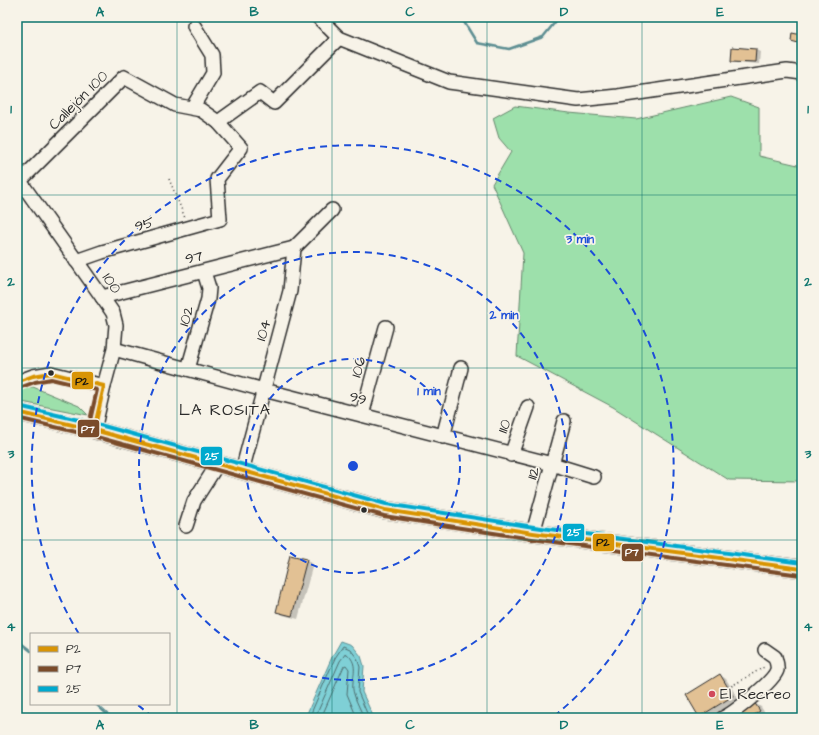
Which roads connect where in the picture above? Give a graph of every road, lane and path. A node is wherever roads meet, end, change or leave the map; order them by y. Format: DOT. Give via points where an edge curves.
graph roads {
  1 [pos="318,17"];
  2 [pos="194,26"];
  3 [pos="339,38"];
  4 [pos="802,73"];
  5 [pos="192,108"];
  6 [pos="218,122"];
  7 [pos="19,176"];
  8 [pos="169,179"];
  9 [pos="332,210"];
  10 [pos="220,219"];
  11 [pos="189,228"];
  12 [pos="294,248"];
  13 [pos="76,261"];
  14 [pos="204,272"];
  15 [pos="102,297"];
  16 [pos="386,327"];
  17 [pos="114,349"];
  18 [pos="461,368"];
  19 [pos="188,370"];
  20 [pos="17,382"];
  21 [pos="104,386"];
  22 [pos="264,390"];
  23 [pos="528,407"];
  24 [pos="17,412"];
  25 [pos="362,415"];
  26 [pos="564,421"];
  27 [pos="94,430"];
  28 [pos="443,437"];
  29 [pos="511,455"];
  30 [pos="552,464"];
  31 [pos="217,465"];
  32 [pos="242,471"];
  33 [pos="594,477"];
  34 [pos="186,526"];
  35 [pos="533,533"];
  36 [pos="802,569"];
  37 [pos="770,654"];
  38 [pos="728,688"];
  39 [pos="723,718"];
  1 -- 3 [label="street"];
  2 -- 5 [label="street" via="212,55 213,74"];
  3 -- 4 [label="street" via="449,82 578,100 787,71"];
  3 -- 6 [label="street" via="274,103 260,92"];
  5 -- 6 [label="street, Callejón 100" via="201,110"];
  5 -- 7 [label="street, Callejón 100" via="175,105 124,77"];
  6 -- 10 [label="street, Callejón 100" via="241,148 217,179"];
  7 -- 13 [label="street, 100"];
  8 -- 11 [label="path"];
  9 -- 12 [label="street"];
  10 -- 11 [label="street, 95"];
  11 -- 13 [label="street, 95"];
  12 -- 14 [label="street, 97"];
  12 -- 22 [label="street, 104" via="290,291"];
  13 -- 15 [label="street, 100"];
  14 -- 15 [label="street, 97"];
  14 -- 19 [label="street, 102" via="209,288 208,299"];
  15 -- 17 [label="street, 100" via="113,313 116,325"];
  16 -- 25 [label="street, 106"];
  17 -- 19 [label="street, 99"];
  17 -- 21 [label="street, 100"];
  18 -- 28 [label="street"];
  19 -- 22 [label="street, 99"];
  20 -- 21 [label="street" via="51,373"];
  21 -- 27 [label="street, 100"];
  22 -- 25 [label="street, 99"];
  22 -- 32 [label="street, 104"];
  23 -- 29 [label="street, 110"];
  24 -- 27 [label="main road"];
  25 -- 28 [label="street, 99"];
  26 -- 30 [label="street, 112"];
  27 -- 31 [label="main road"];
  28 -- 29 [label="street, 99"];
  29 -- 30 [label="street, 99"];
  30 -- 33 [label="street, 99"];
  30 -- 35 [label="street, 112"];
  31 -- 32 [label="main road"];
  31 -- 34 [label="street" via="194,501"];
  32 -- 35 [label="main road" via="385,510"];
  35 -- 36 [label="main road"];
  37 -- 38 [label="path" via="764,668"];
  37 -- 39 [label="street" via="778,668 774,675 746,702"];
}
